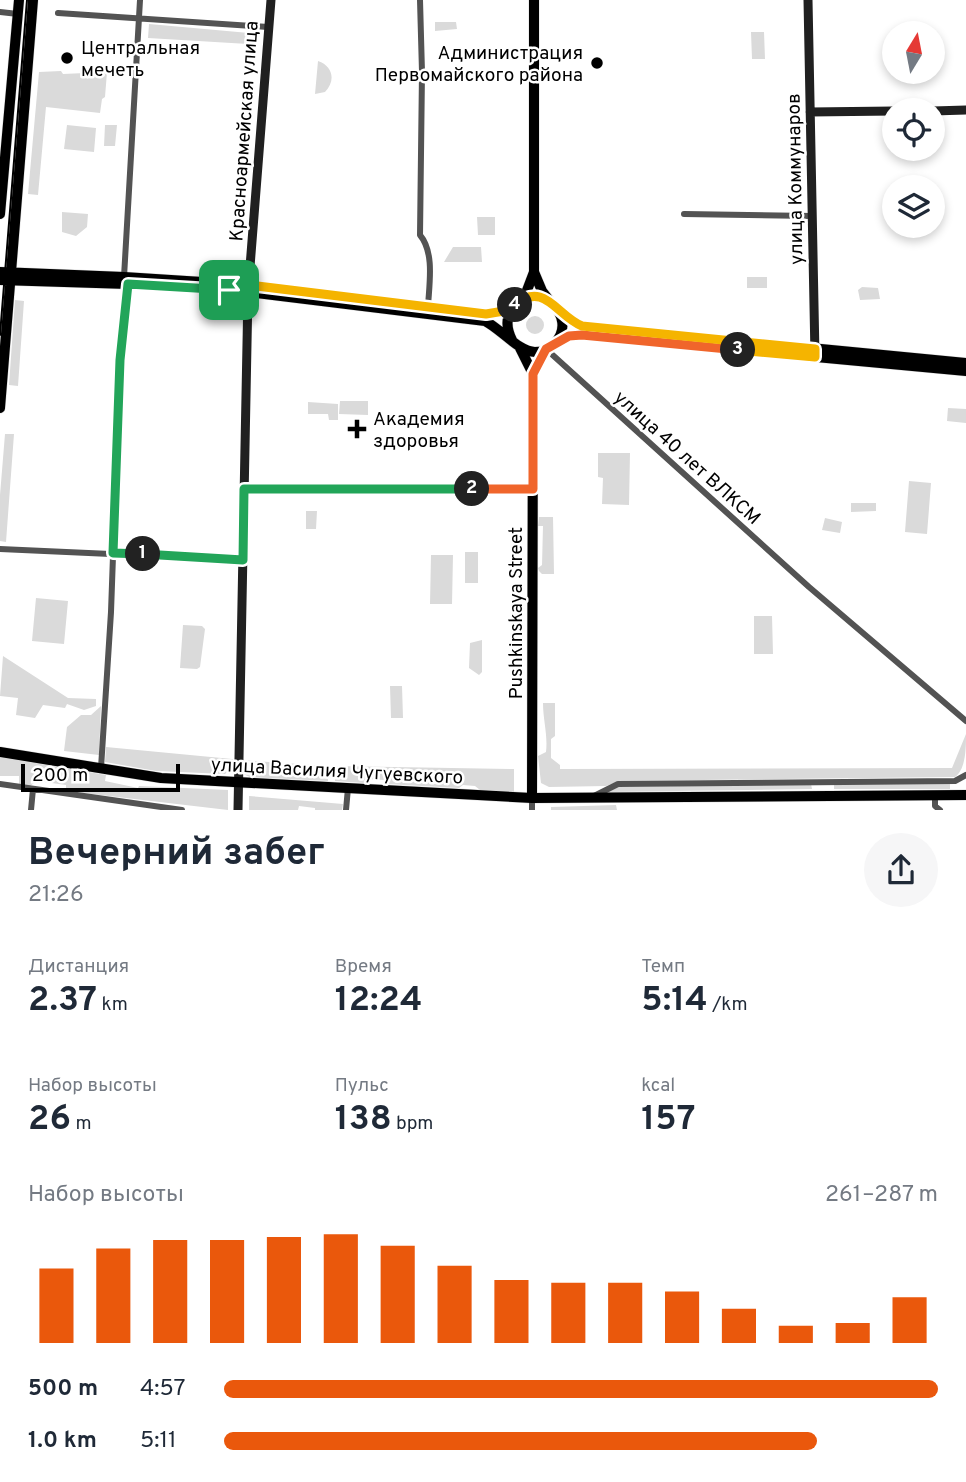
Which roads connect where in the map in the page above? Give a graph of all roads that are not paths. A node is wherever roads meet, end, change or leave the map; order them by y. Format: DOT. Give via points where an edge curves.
graph roads {
  1 [pos="19,0"];
  2 [pos="33,0"];
  3 [pos="140,0"];
  4 [pos="271,0"];
  5 [pos="420,0"];
  6 [pos="534,0"];
  7 [pos="808,0"];
  8 [pos="0,12"];
  9 [pos="18,13"];
  10 [pos="58,13"];
  11 [pos="139,18"];
  12 [pos="268,27"];
  13 [pos="966,110"];
  14 [pos="882,111"];
  15 [pos="945,111"];
  16 [pos="810,112"];
  17 [pos="0,214"];
  18 [pos="684,214"];
  19 [pos="812,216"];
  20 [pos="534,272"];
  21 [pos="5,276"];
  22 [pos="126,280"];
  23 [pos="249,288"];
  24 [pos="517,303"];
  25 [pos="553,304"];
  26 [pos="433,311"];
  27 [pos="516,344"];
  28 [pos="551,346"];
  29 [pos="815,353"];
  30 [pos="966,363"];
  31 [pos="966,371"];
  32 [pos="533,374"];
  33 [pos="0,408"];
  34 [pos="244,489"];
  35 [pos="533,489"];
  36 [pos="0,548"];
  37 [pos="113,553"];
  38 [pos="243,560"];
  39 [pos="966,721"];
  40 [pos="0,751"];
  41 [pos="101,768"];
  42 [pos="966,775"];
  43 [pos="238,783"];
  44 [pos="0,784"];
  45 [pos="348,788"];
  46 [pos="33,789"];
  47 [pos="966,794"];
  48 [pos="591,797"];
  49 [pos="532,798"];
  50 [pos="110,800"];
  51 [pos="935,805"];
  52 [pos="31,810"];
  53 [pos="108,810"];
  54 [pos="178,810"];
  55 [pos="238,810"];
  56 [pos="346,810"];
  57 [pos="532,810"];
  1 -- 9 [label="main road"];
  2 -- 21 [label="main road"];
  3 -- 11 [label="street"];
  4 -- 12 [label="street, Красноармейская улица"];
  5 -- 26 [label="street" via="420,235 430,267"];
  6 -- 20 [label="main road"];
  7 -- 16 [label="street, улица Коммунаров"];
  8 -- 9 [label="street"];
  9 -- 17 [label="main road"];
  10 -- 11 [label="street"];
  11 -- 12 [label="street"];
  11 -- 22 [label="street"];
  12 -- 23 [label="street, Красноармейская улица"];
  13 -- 15 [label="street"];
  14 -- 16 [label="street"];
  16 -- 19 [label="street, улица Коммунаров"];
  18 -- 19 [label="street"];
  19 -- 29 [label="street, улица Коммунаров"];
  20 -- 24 [label="main road"];
  20 -- 25 [label="main road" via="541,291"];
  21 -- 22 [label="main road"];
  21 -- 33 [label="main road"];
  22 -- 23 [label="main road"];
  22 -- 37 [label="street"];
  23 -- 26 [label="main road"];
  23 -- 34 [label="street, Красноармейская улица"];
  24 -- 25 [label="main road" via="534,297"];
  24 -- 26 [label="main road" via="486,314"];
  24 -- 27 [label="main road" via="508,320"];
  25 -- 28 [label="main road" via="562,318 562,329"];
  25 -- 29 [label="main road" via="582,326"];
  26 -- 27 [label="main road" via="485,321"];
  27 -- 28 [label="main road" via="533,352"];
  27 -- 32 [label="main road, Pushkinskaya Street"];
  28 -- 29 [label="main road" via="582,335"];
  28 -- 32 [label="main road, Pushkinskaya Street"];
  28 -- 39 [label="street, улица 40 лет ВЛКСМ" via="809,587"];
  29 -- 30 [label="main road"];
  29 -- 31 [label="main road"];
  32 -- 35 [label="main road, Pushkinskaya Street"];
  34 -- 35 [label="street"];
  34 -- 38 [label="street, Красноармейская улица"];
  35 -- 49 [label="main road, Pushkinskaya Street"];
  36 -- 37 [label="street"];
  37 -- 38 [label="street"];
  37 -- 41 [label="street"];
  38 -- 43 [label="street, Красноармейская улица"];
  40 -- 41 [label="main road, улица Василия Чугуевского"];
  41 -- 43 [label="main road, улица Василия Чугуевского"];
  42 -- 48 [label="street, улица Василия Чугуевского" via="951,781 618,784"];
  43 -- 45 [label="main road, улица Василия Чугуевского"];
  43 -- 55 [label="street, Красноармейская улица"];
  44 -- 46 [label="street"];
  45 -- 49 [label="main road, улица Василия Чугуевского"];
  45 -- 56 [label="street"];
  46 -- 50 [label="street"];
  46 -- 52 [label="street"];
  47 -- 51 [label="main road, улица Василия Чугуевского"];
  48 -- 49 [label="main road, улица Василия Чугуевского"];
  48 -- 51 [label="main road, улица Василия Чугуевского"];
  49 -- 57 [label="street, Pushkinskaya Street"];
  50 -- 53 [label="street"];
  50 -- 54 [label="street"];
}
